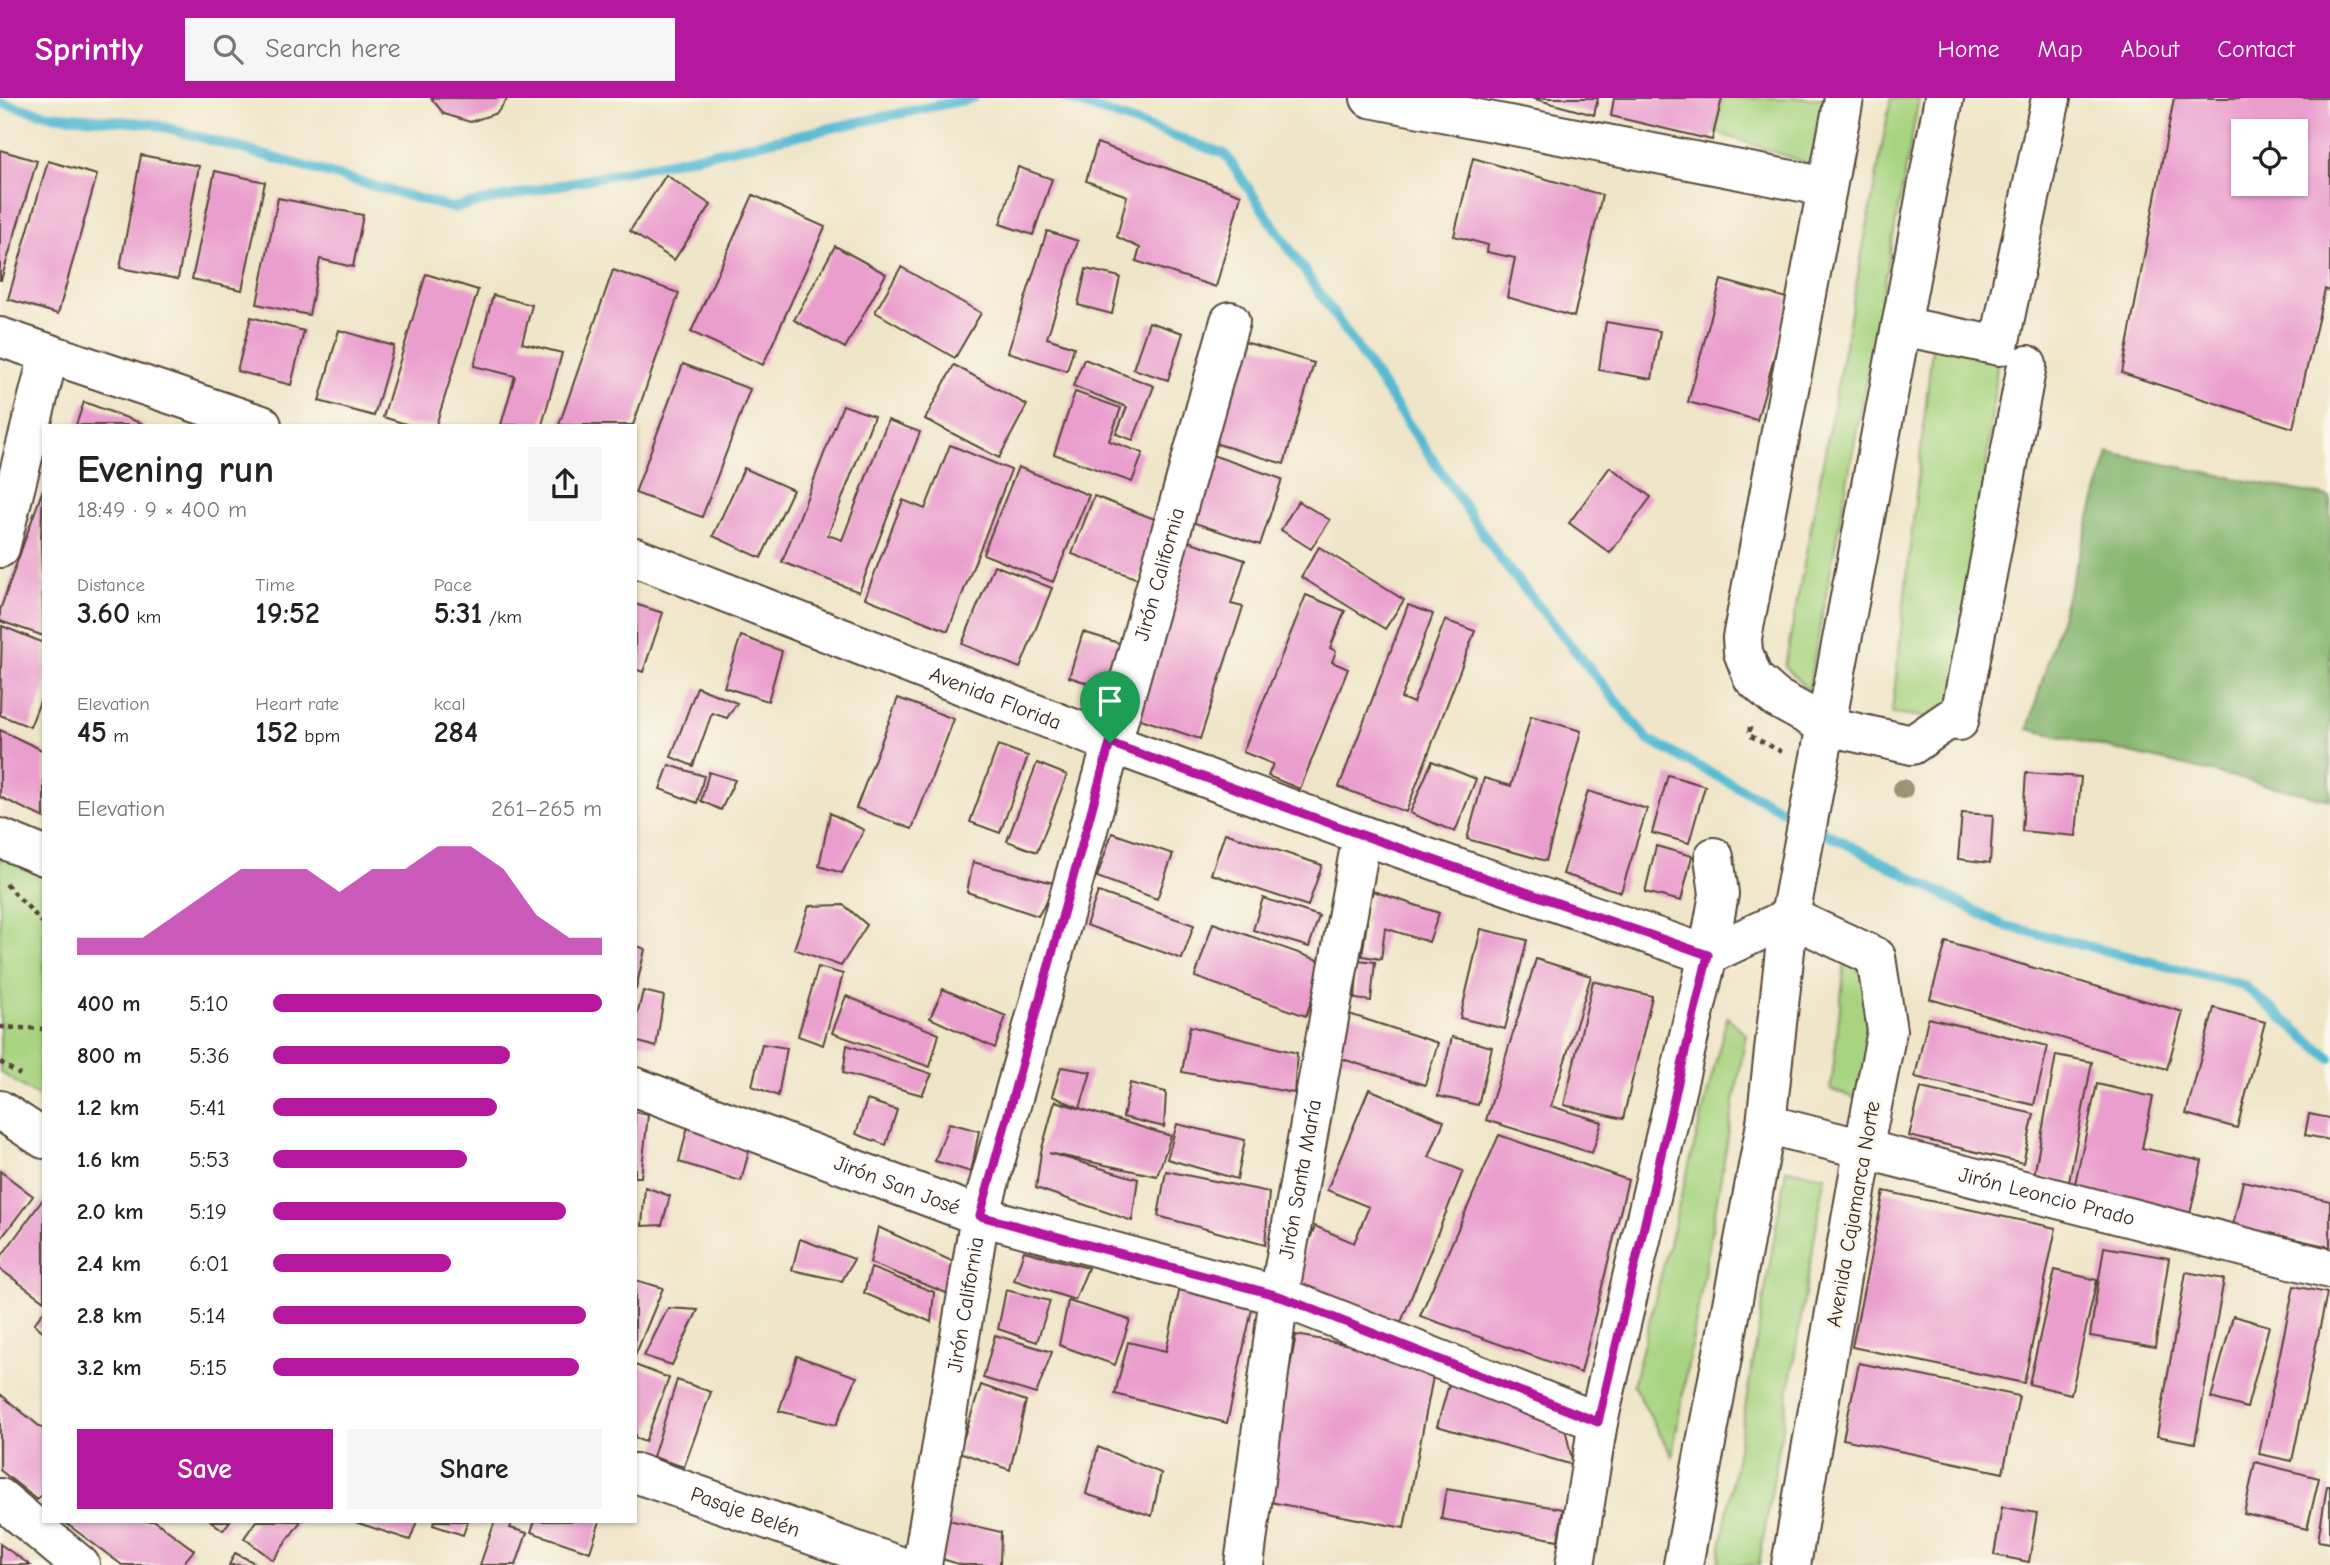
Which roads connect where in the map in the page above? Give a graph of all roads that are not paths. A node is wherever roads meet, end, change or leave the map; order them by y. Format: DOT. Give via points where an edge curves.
graph roads {
  1 [pos="1370,98"];
  2 [pos="1844,98"];
  3 [pos="1944,98"];
  4 [pos="2051,98"];
  5 [pos="1827,187"];
  6 [pos="1230,321"];
  7 [pos="1901,326"];
  8 [pos="0,337"];
  9 [pos="49,354"];
  10 [pos="2027,365"];
  11 [pos="259,424"];
  12 [pos="0,548"];
  13 [pos="637,558"];
  14 [pos="1827,726"];
  15 [pos="1110,743"];
  16 [pos="1362,835"];
  17 [pos="0,838"];
  18 [pos="42,855"];
  19 [pos="1714,857"];
  20 [pos="1789,924"];
  21 [pos="1708,955"];
  22 [pos="637,1088"];
  23 [pos="0,1110"];
  24 [pos="1766,1124"];
  25 [pos="42,1138"];
  26 [pos="1863,1151"];
  27 [pos="980,1216"];
  28 [pos="2330,1269"];
  29 [pos="1279,1296"];
  30 [pos="1598,1422"];
  31 [pos="637,1474"];
  32 [pos="0,1498"];
  33 [pos="80,1565"];
  34 [pos="897,1565"];
  35 [pos="922,1565"];
  36 [pos="1244,1565"];
  37 [pos="1575,1565"];
  38 [pos="1683,1565"];
  39 [pos="1791,1565"];
  1 -- 5 [label="main road"];
  2 -- 5 [label="main road"];
  3 -- 7 [label="main road"];
  4 -- 7 [label="main road" via="1999,346"];
  5 -- 14 [label="main road" via="1742,638 1747,665 1763,690"];
  6 -- 15 [label="main road, Jirón California"];
  7 -- 14 [label="main road"];
  8 -- 9 [label="main road"];
  9 -- 11 [label="main road"];
  9 -- 12 [label="main road"];
  10 -- 14 [label="main road" via="1959,721 1948,720 1912,745"];
  13 -- 15 [label="main road, Avenida Florida"];
  14 -- 20 [label="main road"];
  15 -- 16 [label="main road, Avenida Florida"];
  15 -- 27 [label="main road, Jirón California"];
  16 -- 21 [label="main road, Avenida Florida"];
  16 -- 29 [label="main road, Jirón Santa María"];
  17 -- 18 [label="main road"];
  19 -- 21 [label="main road" via="1720,894"];
  20 -- 21 [label="main road"];
  20 -- 24 [label="main road"];
  20 -- 26 [label="main road, Avenida Cajamarca Norte" via="1876,957 1887,1031"];
  21 -- 30 [label="main road"];
  22 -- 27 [label="main road, Jirón San José"];
  23 -- 25 [label="main road"];
  24 -- 26 [label="main road, Jirón Leoncio Prado"];
  24 -- 38 [label="main road"];
  26 -- 28 [label="main road, Jirón Leoncio Prado"];
  26 -- 39 [label="main road, Avenida Cajamarca Norte"];
  27 -- 29 [label="main road, Jirón San José"];
  27 -- 35 [label="main road, Jirón California"];
  29 -- 30 [label="main road, Jirón San José"];
  29 -- 36 [label="main road, Jirón Santa María"];
  30 -- 37 [label="main road"];
  31 -- 34 [label="main road, Pasaje Belén"];
  32 -- 33 [label="main road"];
}
